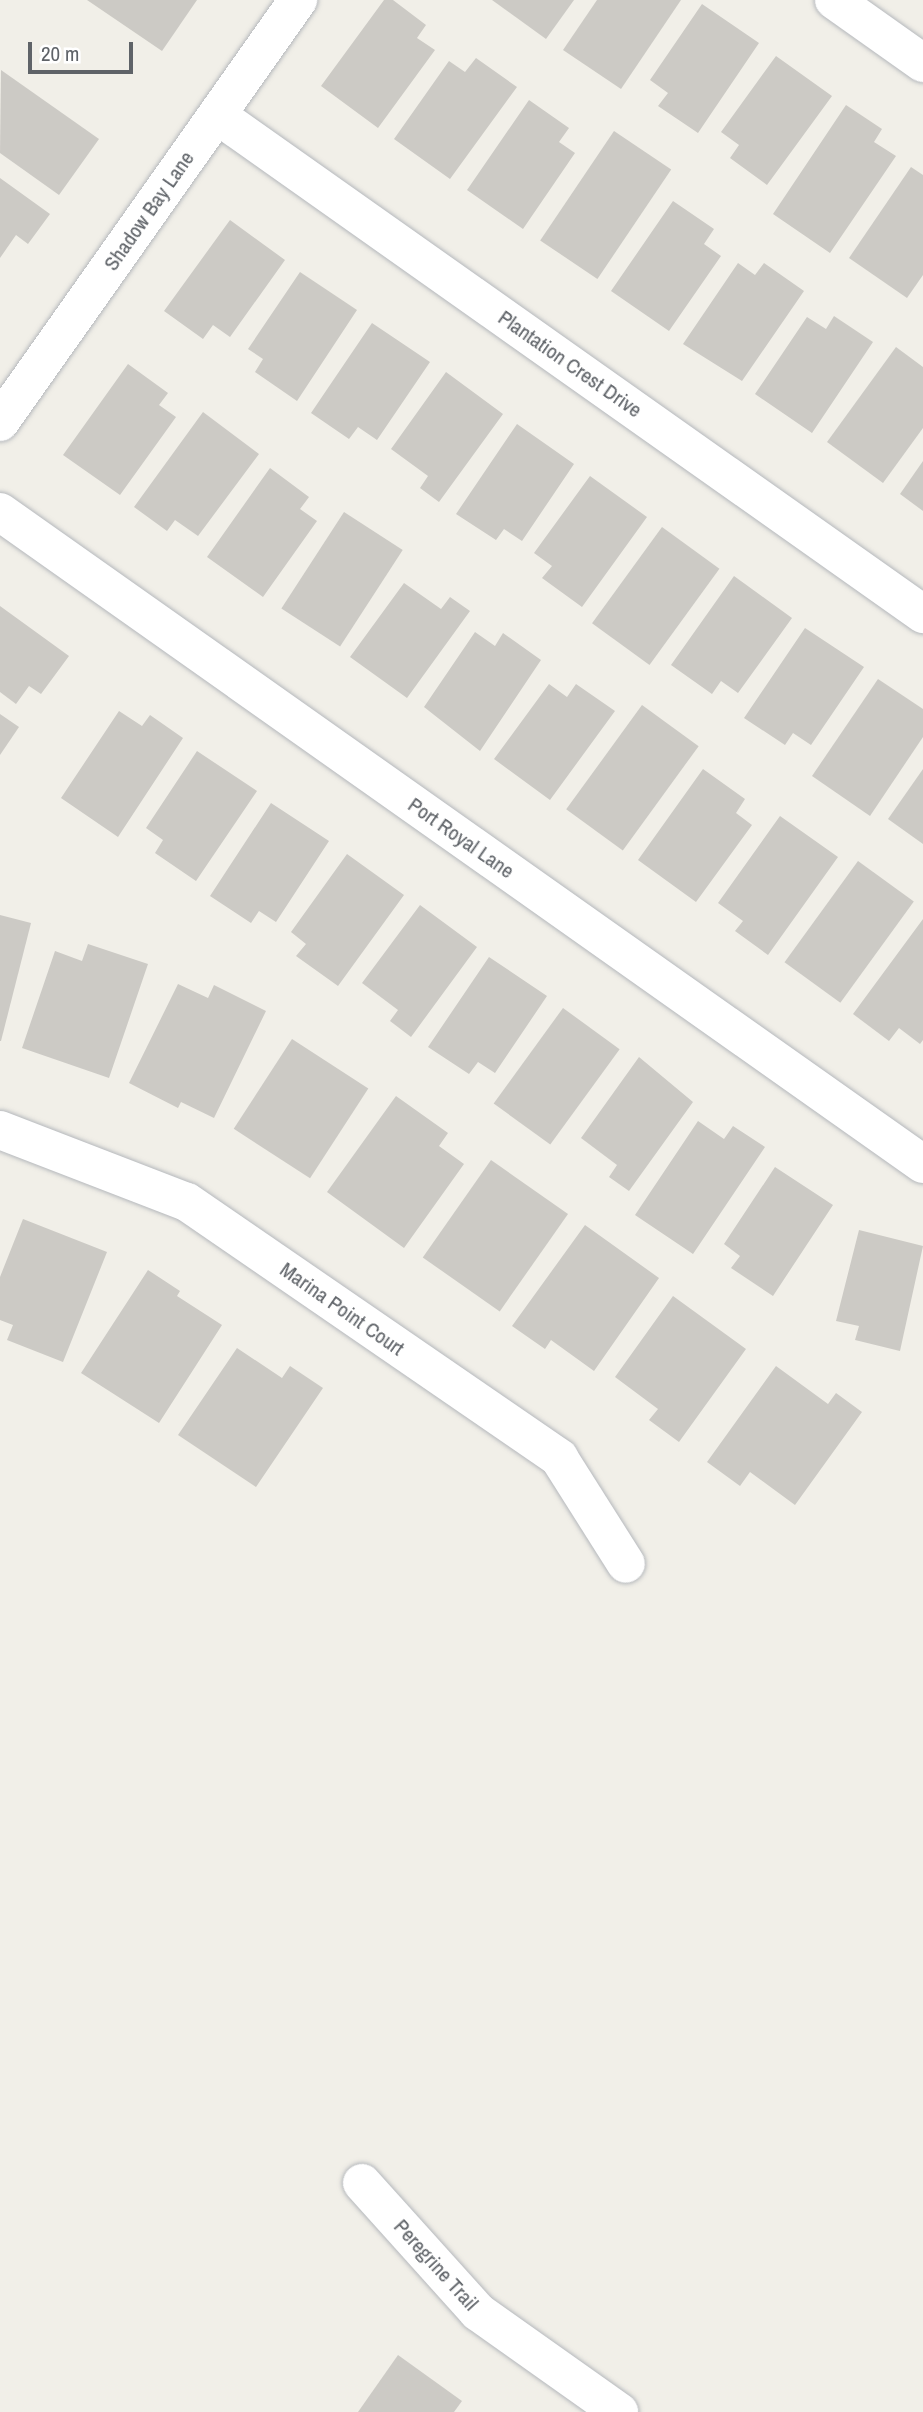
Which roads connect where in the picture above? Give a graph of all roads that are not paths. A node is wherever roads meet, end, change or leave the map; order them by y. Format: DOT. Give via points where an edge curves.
graph roads {
  1 [pos="298,0"];
  2 [pos="834,0"];
  3 [pos="923,63"];
  4 [pos="217,115"];
  5 [pos="0,422"];
  6 [pos="0,512"];
  7 [pos="923,614"];
  8 [pos="0,1130"];
  9 [pos="923,1164"];
  10 [pos="626,1564"];
  11 [pos="362,2183"];
  12 [pos="619,2412"];
  1 -- 4 [label="street, Shadow Bay Lane"];
  2 -- 3 [label="street"];
  4 -- 5 [label="street, Shadow Bay Lane"];
  4 -- 7 [label="street, Plantation Crest Drive"];
  6 -- 9 [label="street, Port Royal Lane"];
  8 -- 10 [label="street, Marina Point Court" via="187,1202 559,1458"];
  11 -- 12 [label="street, Peregrine Trail" via="478,2312"];
}
